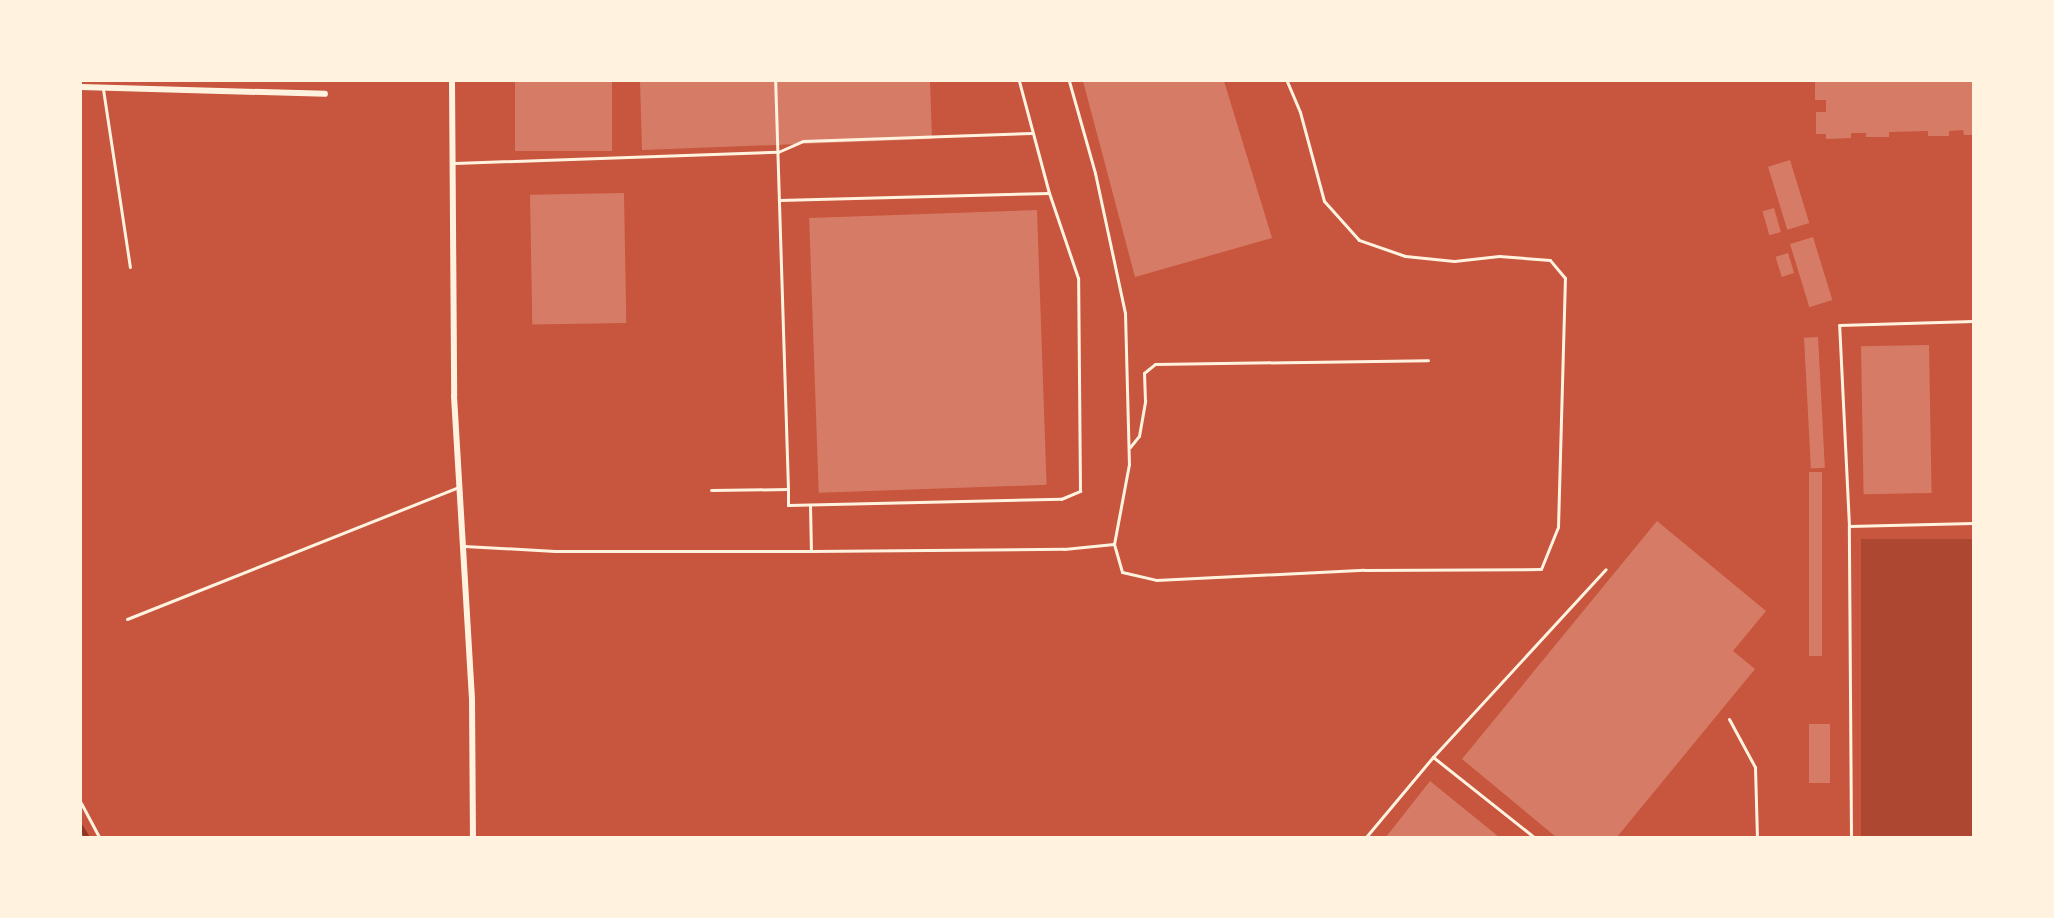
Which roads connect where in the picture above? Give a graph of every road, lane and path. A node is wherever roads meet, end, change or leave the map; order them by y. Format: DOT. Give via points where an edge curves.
graph roads {
  1 [pos="452,81"];
  2 [pos="775,81"];
  3 [pos="1019,81"];
  4 [pos="1069,81"];
  5 [pos="1287,81"];
  6 [pos="81,87"];
  7 [pos="103,89"];
  8 [pos="325,94"];
  9 [pos="1032,133"];
  10 [pos="778,152"];
  11 [pos="454,163"];
  12 [pos="1049,193"];
  13 [pos="779,200"];
  14 [pos="130,267"];
  15 [pos="1973,321"];
  16 [pos="1428,360"];
  17 [pos="1128,448"];
  18 [pos="460,486"];
  19 [pos="788,489"];
  20 [pos="711,490"];
  21 [pos="810,505"];
  22 [pos="1973,524"];
  23 [pos="1849,526"];
  24 [pos="1114,543"];
  25 [pos="464,546"];
  26 [pos="811,551"];
  27 [pos="1606,569"];
  28 [pos="127,619"];
  29 [pos="1729,720"];
  30 [pos="1432,757"];
  31 [pos="81,803"];
  32 [pos="99,837"];
  33 [pos="473,837"];
  34 [pos="1366,837"];
  35 [pos="1534,837"];
  36 [pos="1757,837"];
  37 [pos="1851,837"];
  1 -- 11 [label="street"];
  2 -- 10 [label="lane"];
  3 -- 9 [label="lane"];
  4 -- 17 [label="lane" via="1095,173 1125,313"];
  5 -- 24 [label="lane" via="1300,112 1324,201 1359,240 1405,256 1454,261 1499,256 1550,260 1565,278 1558,526 1540,569 1364,570 1156,580 1122,572"];
  6 -- 7 [label="street"];
  7 -- 8 [label="street"];
  7 -- 14 [label="lane"];
  9 -- 10 [label="lane" via="803,141"];
  9 -- 12 [label="lane"];
  10 -- 11 [label="lane"];
  10 -- 13 [label="lane"];
  11 -- 18 [label="street" via="454,396"];
  12 -- 13 [label="lane"];
  12 -- 21 [label="lane" via="1078,278 1080,491 1061,499"];
  13 -- 19 [label="lane"];
  15 -- 23 [label="lane" via="1839,326"];
  16 -- 17 [label="lane" via="1155,364 1144,373 1145,401 1139,436"];
  17 -- 24 [label="lane"];
  18 -- 25 [label="street"];
  18 -- 28 [label="lane"];
  19 -- 20 [label="lane"];
  19 -- 21 [label="lane" via="788,505"];
  21 -- 26 [label="lane"];
  22 -- 23 [label="lane"];
  23 -- 37 [label="lane"];
  24 -- 26 [label="lane" via="1064,549"];
  25 -- 26 [label="lane" via="555,551"];
  25 -- 33 [label="street" via="472,699"];
  27 -- 30 [label="lane"];
  29 -- 36 [label="lane" via="1755,767"];
  30 -- 34 [label="lane"];
  30 -- 35 [label="lane"];
  31 -- 32 [label="lane"];
}
